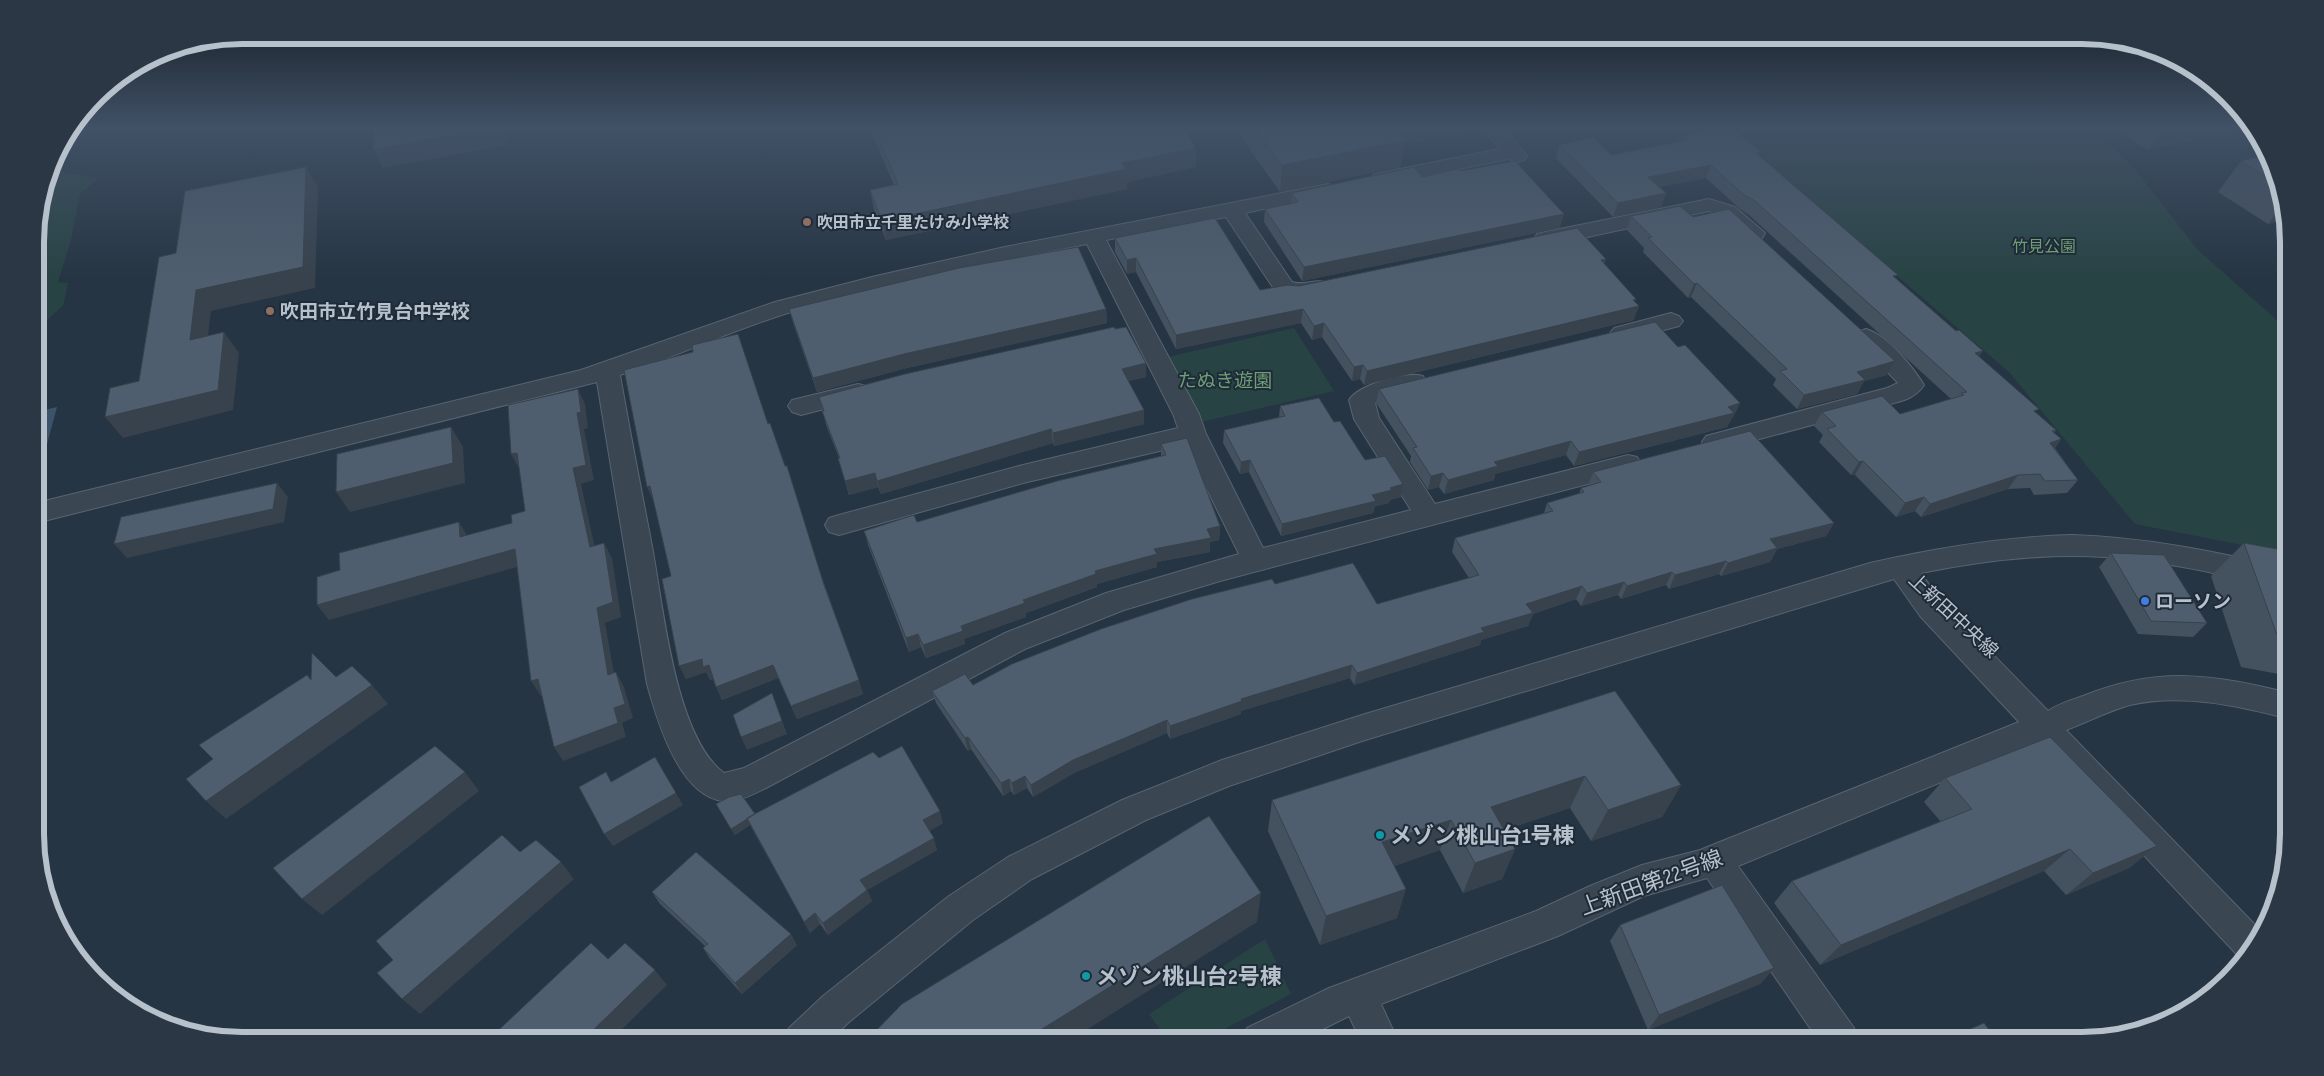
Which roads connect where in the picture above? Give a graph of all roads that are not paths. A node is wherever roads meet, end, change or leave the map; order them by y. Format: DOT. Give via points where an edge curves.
graph roads {
  1 [pos="1395,177"];
  2 [pos="1232,210"];
  3 [pos="1094,237"];
  4 [pos="1527,243"];
  5 [pos="1768,246"];
  6 [pos="1333,284"];
  7 [pos="1671,321"];
  8 [pos="1852,324"];
  9 [pos="1141,325"];
  10 [pos="1115,330"];
  11 [pos="1598,338"];
  12 [pos="606,371"];
  13 [pos="1436,377"];
  14 [pos="879,386"];
  15 [pos="801,406"];
  16 [pos="1193,434"];
  17 [pos="1686,450"];
  18 [pos="1649,459"];
  19 [pos="44,511"];
  20 [pos="1428,516"];
  21 [pos="839,526"];
  22 [pos="1256,561"];
  23 [pos="1900,566"];
  24 [pos="2280,577"];
  25 [pos="2280,704"];
  26 [pos="2051,723"];
  27 [pos="1714,860"];
  28 [pos="2258,925"];
  29 [pos="2249,941"];
  30 [pos="1358,996"];
  31 [pos="812,1032"];
  32 [pos="1278,1032"];
  33 [pos="1376,1032"];
  34 [pos="1835,1032"];
  1 -- 2 [label="street"];
  2 -- 3 [label="street"];
  2 -- 6 [label="street" via="1286,289 1296,291"];
  3 -- 9 [label="street"];
  3 -- 12 [label="street" via="944,267 810,299 740,320"];
  4 -- 5 [label="street" via="1709,205 1731,213"];
  7 -- 11 [label="street"];
  8 -- 17 [label="street" via="1904,372 1912,385 1908,389"];
  9 -- 10 [label="street"];
  9 -- 16 [label="street"];
  12 -- 19 [label="street"];
  12 -- 22 [label="street" via="662,684 672,720 699,768 715,786 732,787 755,778 1040,630 1146,591"];
  13 -- 20 [label="street" via="1374,392 1360,400 1367,419"];
  14 -- 15 [label="street"];
  16 -- 21 [label="street" via="1022,474"];
  16 -- 22 [label="street"];
  18 -- 20 [label="street"];
  20 -- 22 [label="street"];
  23 -- 24 [label="street" via="1998,548 2057,546 2138,550"];
  23 -- 26 [label="street, 上新田中央線" via="1930,608"];
  23 -- 31 [label="street" via="1362,728 1222,774 1134,810 1020,868 961,908"];
  25 -- 26 [label="street, 上新田第22号線" via="2244,695 2149,690 2111,699"];
  26 -- 27 [label="street, 上新田第22号線"];
  26 -- 28 [label="street, 上新田中央線"];
  26 -- 29 [label="street, 上新田中央線"];
  27 -- 30 [label="street, 上新田第22号線" via="1676,869 1575,909 1546,924"];
  27 -- 34 [label="street"];
  30 -- 32 [label="street, 上新田第22号線"];
  30 -- 33 [label="street"];
}
